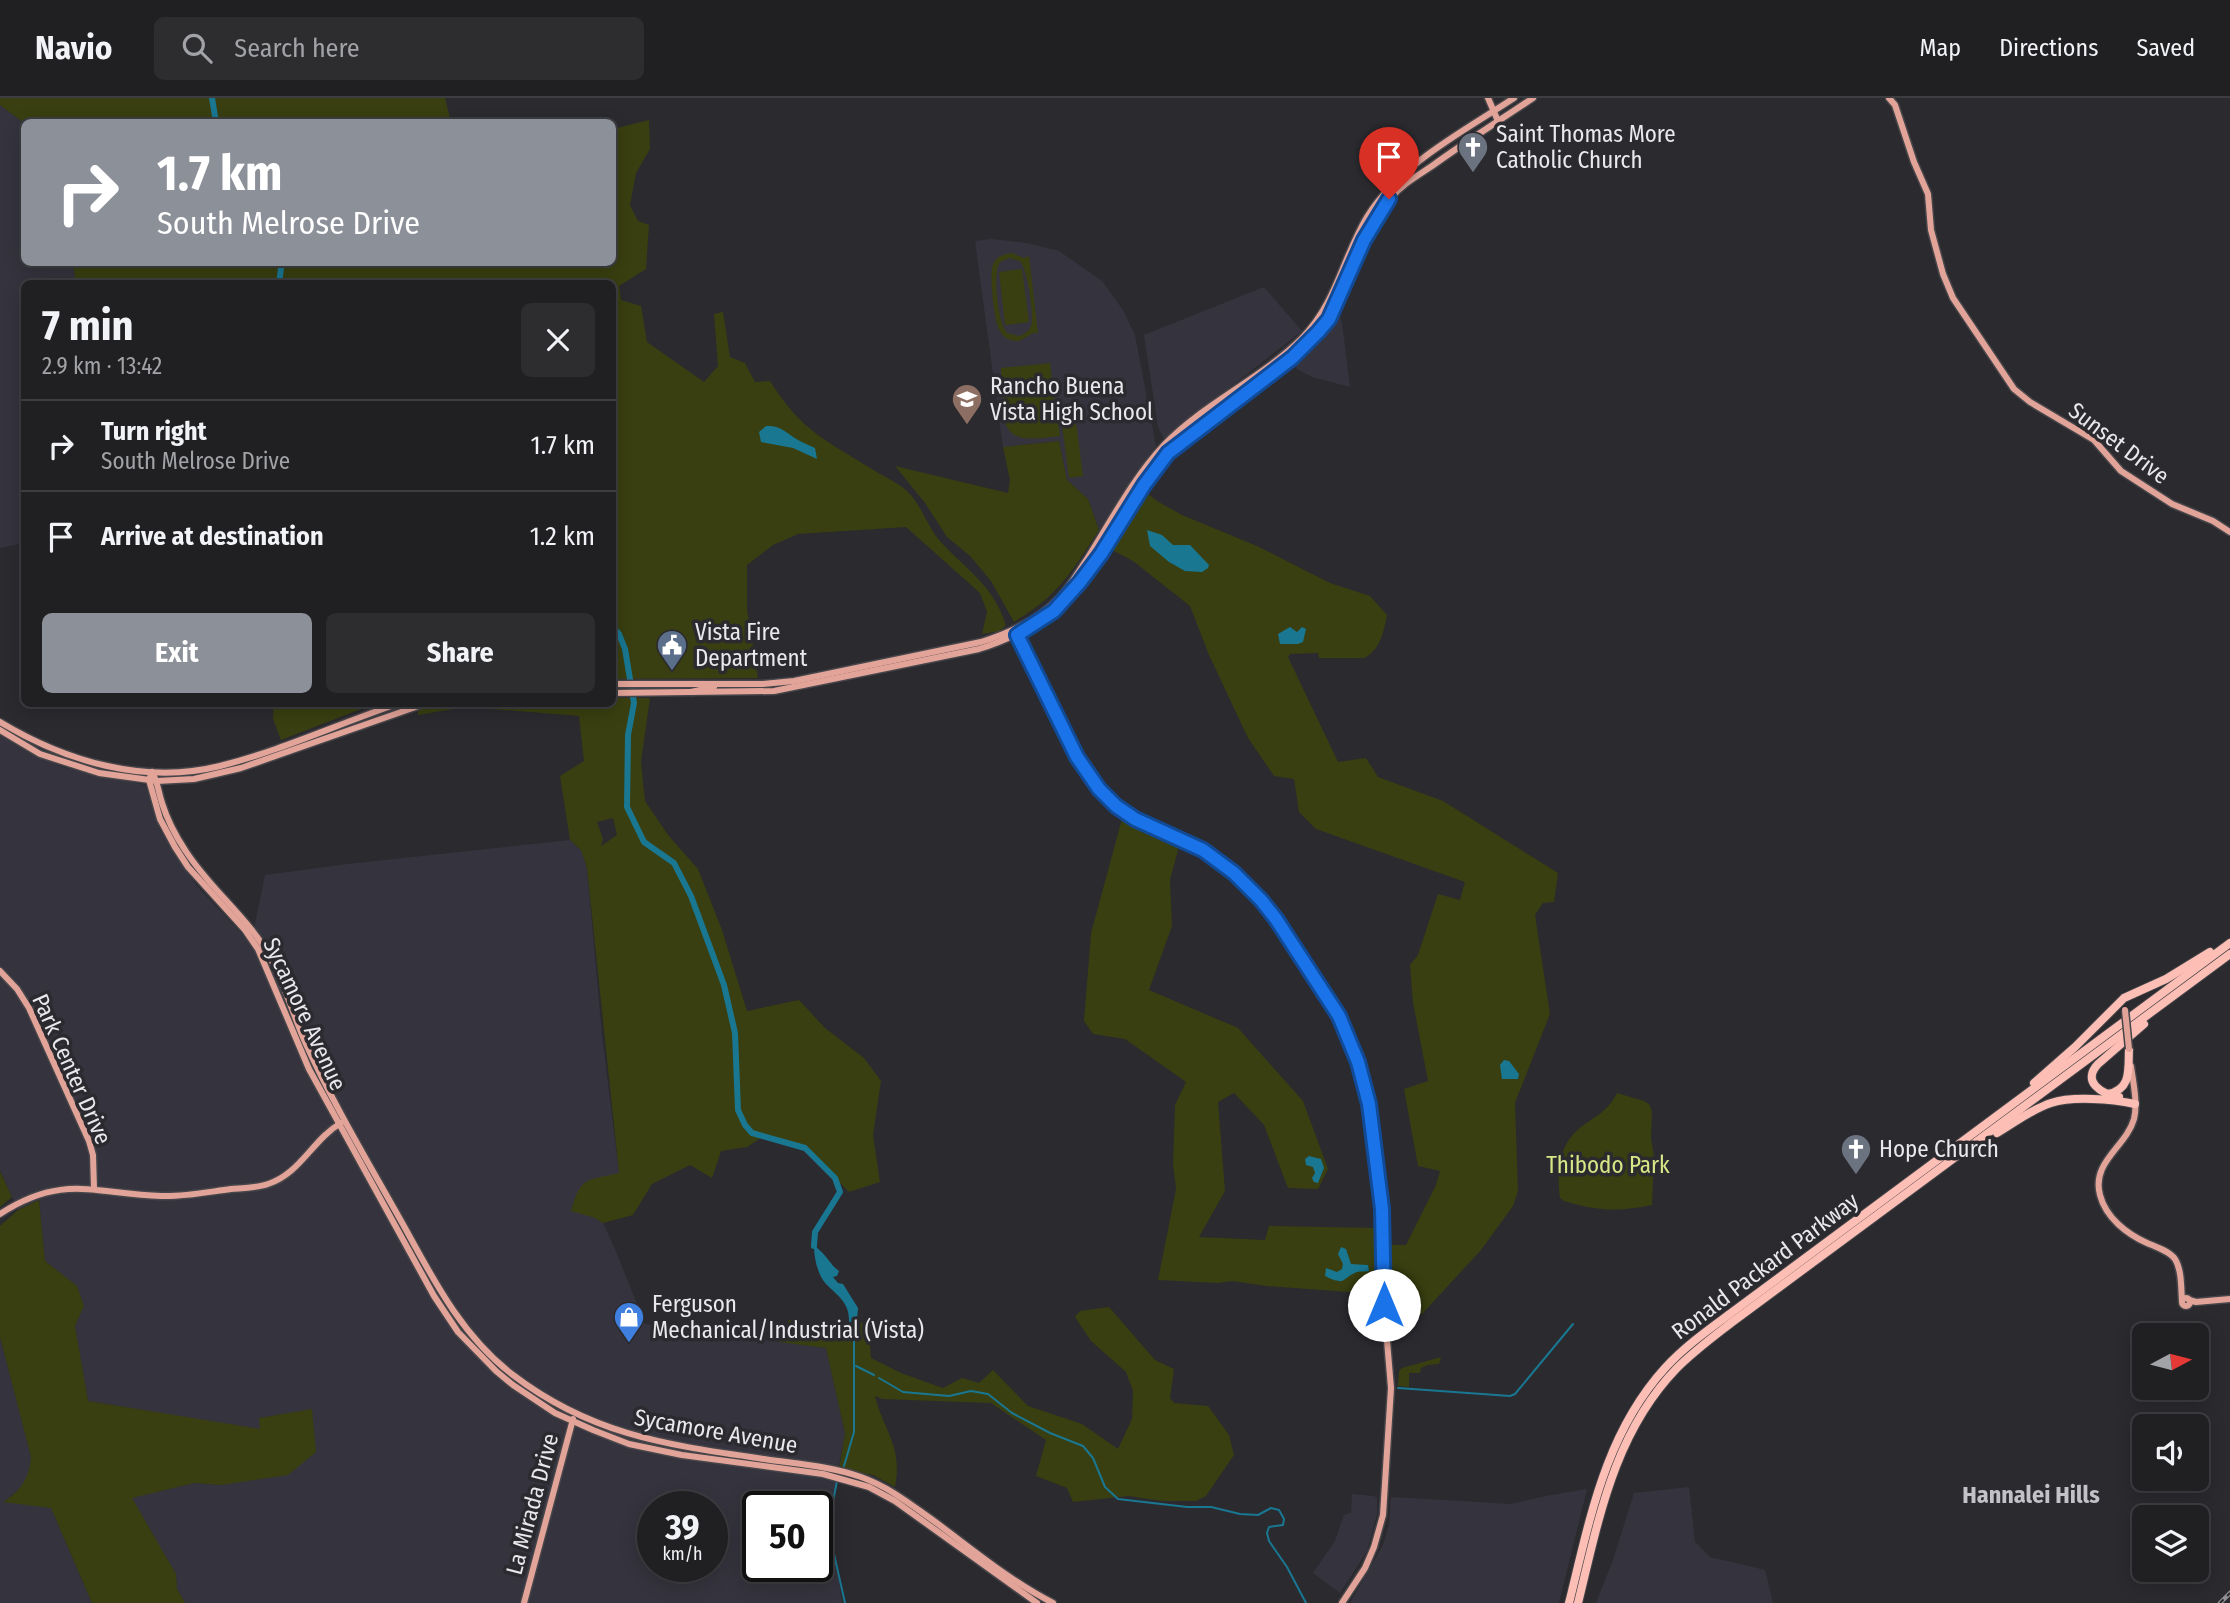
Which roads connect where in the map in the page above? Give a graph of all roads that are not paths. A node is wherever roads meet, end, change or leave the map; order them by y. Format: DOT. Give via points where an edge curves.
graph roads {
  1 [pos="1488,98"];
  2 [pos="1496,98"];
  3 [pos="1514,98"];
  4 [pos="1533,98"];
  5 [pos="1889,98"];
  6 [pos="1497,109"];
  7 [pos="1501,119"];
  8 [pos="2230,533"];
  9 [pos="1016,633"];
  10 [pos="616,684"];
  11 [pos="716,684"];
  12 [pos="616,693"];
  13 [pos="690,693"];
  14 [pos="389,707"];
  15 [pos="415,707"];
  16 [pos="0,722"];
  17 [pos="0,730"];
  18 [pos="152,772"];
  19 [pos="149,780"];
  20 [pos="158,781"];
  21 [pos="2230,943"];
  22 [pos="2230,954"];
  23 [pos="0,971"];
  24 [pos="2124,998"];
  25 [pos="2171,998"];
  26 [pos="286,1003"];
  27 [pos="2129,1049"];
  28 [pos="2102,1093"];
  29 [pos="2134,1102"];
  30 [pos="342,1122"];
  31 [pos="1987,1124"];
  32 [pos="1973,1145"];
  33 [pos="94,1188"];
  34 [pos="0,1214"];
  35 [pos="2230,1299"];
  36 [pos="574,1418"];
  37 [pos="524,1603"];
  38 [pos="1037,1603"];
  39 [pos="1053,1603"];
  40 [pos="1342,1603"];
  41 [pos="1569,1603"];
  42 [pos="1578,1603"];
  1 -- 6 [label="main road"];
  2 -- 6 [label="main road"];
  3 -- 6 [label="main road"];
  4 -- 7 [label="main road"];
  5 -- 8 [label="main road, Sunset Drive" via="1928,194 1931,230 1946,283 2008,381 2030,402 2094,440 2120,471"];
  6 -- 7 [label="main road"];
  6 -- 9 [label="main road" via="1396,180 1366,220 1336,289 1314,324 1289,349 1163,446 1064,594"];
  7 -- 9 [label="main road" via="1389,199 1364,240 1329,319 1318,332 1292,358 1168,453 1075,588 1054,611"];
  9 -- 11 [label="main road" via="794,681"];
  9 -- 13 [label="main road" via="979,649 793,689"];
  9 -- 40 [label="main road" via="1092,780 1126,813 1203,850 1255,893 1323,988 1358,1062 1378,1172 1391,1388 1383,1515 1365,1568"];
  10 -- 11 [label="main road"];
  11 -- 13 [label="main road"];
  12 -- 13 [label="main road"];
  14 -- 18 [label="main road" via="220,766"];
  15 -- 20 [label="main road" via="222,774"];
  16 -- 18 [label="main road" via="56,752 104,766"];
  17 -- 19 [label="main road" via="40,754 74,766"];
  18 -- 19 [label="main road"];
  18 -- 20 [label="main road, Sycamore Avenue"];
  19 -- 20 [label="main road"];
  19 -- 26 [label="main road, Sycamore Avenue" via="160,819 175,847 248,935 274,974"];
  20 -- 26 [label="main road, Sycamore Avenue" via="172,829 264,946"];
  21 -- 24 [label="highway"];
  21 -- 31 [label="highway, Ronald Packard Parkway"];
  22 -- 25 [label="highway, Ronald Packard Parkway"];
  23 -- 33 [label="main road, Park Center Drive" via="29,1008 89,1141"];
  24 -- 27 [label="main road, bridge"];
  24 -- 31 [label="highway"];
  25 -- 28 [label="highway" via="2094,1068 2092,1081"];
  25 -- 32 [label="highway, Ronald Packard Parkway"];
  26 -- 30 [label="main road, Sycamore Avenue"];
  26 -- 30 [label="main road, Sycamore Avenue" via="309,1069"];
  27 -- 28 [label="highway" via="2125,1085 2114,1093"];
  27 -- 29 [label="main road"];
  28 -- 29 [label="highway"];
  29 -- 32 [label="highway" via="2071,1099 2050,1103"];
  29 -- 35 [label="main road" via="2130,1129 2101,1170 2101,1198 2127,1233 2171,1256 2187,1301"];
  30 -- 33 [label="main road" via="314,1144 290,1173 267,1185 167,1196"];
  30 -- 36 [label="main road, Sycamore Avenue" via="463,1325 509,1373"];
  31 -- 41 [label="highway, Ronald Packard Parkway" via="1713,1326 1666,1366 1629,1417 1610,1455"];
  32 -- 42 [label="highway, Ronald Packard Parkway" via="1714,1336 1663,1384 1632,1430 1612,1474"];
  33 -- 34 [label="main road" via="39,1194"];
  36 -- 37 [label="main road, La Mirada Drive"];
  36 -- 38 [label="main road, Sycamore Avenue" via="611,1437 654,1450 822,1474 867,1486 895,1501"];
  36 -- 39 [label="main road, Sycamore Avenue" via="657,1442 824,1467 872,1481"];
}
